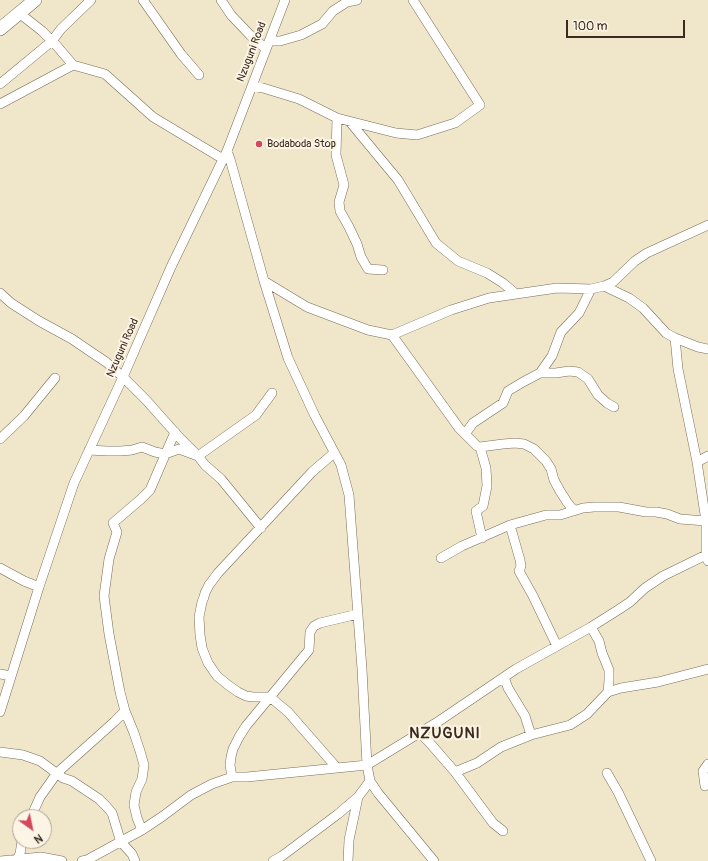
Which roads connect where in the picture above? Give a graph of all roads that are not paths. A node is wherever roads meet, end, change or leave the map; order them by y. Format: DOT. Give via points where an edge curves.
graph roads {
  1 [pos="36,0"];
  2 [pos="91,0"];
  3 [pos="143,0"];
  4 [pos="221,0"];
  5 [pos="285,0"];
  6 [pos="357,0"];
  7 [pos="413,0"];
  8 [pos="20,13"];
  9 [pos="0,29"];
  10 [pos="52,41"];
  11 [pos="268,45"];
  12 [pos="73,65"];
  13 [pos="199,75"];
  14 [pos="0,84"];
  15 [pos="252,86"];
  16 [pos="0,104"];
  17 [pos="337,118"];
  18 [pos="350,122"];
  19 [pos="225,155"];
  20 [pos="708,225"];
  21 [pos="383,270"];
  22 [pos="264,281"];
  23 [pos="604,286"];
  24 [pos="591,289"];
  25 [pos="0,293"];
  26 [pos="516,294"];
  27 [pos="392,335"];
  28 [pos="675,338"];
  29 [pos="708,349"];
  30 [pos="540,373"];
  31 [pos="123,377"];
  32 [pos="55,378"];
  33 [pos="272,393"];
  34 [pos="614,407"];
  35 [pos="175,432"];
  36 [pos="465,434"];
  37 [pos="0,439"];
  38 [pos="480,447"];
  39 [pos="89,450"];
  40 [pos="165,454"];
  41 [pos="334,454"];
  42 [pos="198,456"];
  43 [pos="708,456"];
  44 [pos="697,462"];
  45 [pos="706,507"];
  46 [pos="574,511"];
  47 [pos="706,521"];
  48 [pos="510,526"];
  49 [pos="261,528"];
  50 [pos="482,538"];
  51 [pos="707,557"];
  52 [pos="442,558"];
  53 [pos="0,568"];
  54 [pos="39,587"];
  55 [pos="358,614"];
  56 [pos="591,627"];
  57 [pos="557,646"];
  58 [pos="708,669"];
  59 [pos="0,674"];
  60 [pos="11,676"];
  61 [pos="504,677"];
  62 [pos="608,692"];
  63 [pos="270,697"];
  64 [pos="125,711"];
  65 [pos="0,712"];
  66 [pos="420,733"];
  67 [pos="531,735"];
  68 [pos="0,752"];
  69 [pos="708,764"];
  70 [pos="367,765"];
  71 [pos="337,768"];
  72 [pos="455,772"];
  73 [pos="57,773"];
  74 [pos="607,773"];
  75 [pos="232,777"];
  76 [pos="370,781"];
  77 [pos="705,786"];
  78 [pos="358,797"];
  79 [pos="35,809"];
  80 [pos="142,830"];
  81 [pos="503,831"];
  82 [pos="122,842"];
  83 [pos="21,849"];
  84 [pos="17,860"];
  85 [pos="0,861"];
  86 [pos="62,861"];
  87 [pos="82,861"];
  88 [pos="135,861"];
  89 [pos="273,861"];
  90 [pos="348,861"];
  91 [pos="434,861"];
  92 [pos="651,861"];
  1 -- 8 [label="highway"];
  2 -- 10 [label="street" via="60,29"];
  3 -- 13 [label="street"];
  4 -- 11 [label="street" via="250,35"];
  5 -- 11 [label="street, Nzuguni Road"];
  6 -- 11 [label="street" via="333,10 322,24 301,35"];
  7 -- 18 [label="street" via="480,105 455,124 417,135 396,133"];
  8 -- 9 [label="highway"];
  8 -- 10 [label="street"];
  10 -- 12 [label="street"];
  10 -- 14 [label="street"];
  11 -- 15 [label="street, Nzuguni Road"];
  12 -- 16 [label="street"];
  12 -- 19 [label="street" via="105,74 153,117"];
  15 -- 17 [label="street" via="298,99"];
  15 -- 19 [label="street, Nzuguni Road"];
  17 -- 18 [label="street"];
  17 -- 21 [label="street" via="336,155 344,185 339,202 340,210 368,269"];
  18 -- 26 [label="street" via="398,180 436,243 458,261 503,283"];
  19 -- 22 [label="street" via="230,159"];
  19 -- 31 [label="street, Nzuguni Road"];
  20 -- 23 [label="street" via="647,253 613,282"];
  22 -- 27 [label="street" via="307,307 368,330"];
  22 -- 41 [label="street" via="288,358"];
  23 -- 24 [label="street"];
  23 -- 28 [label="street" via="643,308 666,333"];
  24 -- 26 [label="street" via="557,288"];
  24 -- 30 [label="street" via="579,312 561,332 552,356"];
  25 -- 31 [label="street" via="11,303 106,362"];
  26 -- 27 [label="street" via="489,298 451,310"];
  27 -- 36 [label="street"];
  28 -- 29 [label="street"];
  28 -- 44 [label="street" via="678,369"];
  30 -- 34 [label="street" via="569,370 578,372 588,379 606,403"];
  30 -- 36 [label="street" via="508,391 503,402 473,423"];
  31 -- 35 [label="street"];
  31 -- 39 [label="street, Nzuguni Road"];
  32 -- 37 [label="street" via="24,416"];
  33 -- 42 [label="street" via="256,415"];
  35 -- 40 [label="street"];
  35 -- 42 [label="street"];
  36 -- 38 [label="street"];
  38 -- 46 [label="street" via="515,443 534,449 546,461 560,491"];
  38 -- 50 [label="street" via="486,468 487,486 483,506 476,511"];
  39 -- 40 [label="street" via="121,451 142,447"];
  39 -- 54 [label="street, Nzuguni Road" via="74,483"];
  40 -- 42 [label="street" via="179,449"];
  40 -- 64 [label="street" via="150,490 113,523 117,532 109,560 104,596 113,658"];
  41 -- 49 [label="street" via="312,472"];
  41 -- 55 [label="street" via="341,465 349,494"];
  42 -- 49 [label="street" via="221,479"];
  43 -- 44 [label="street"];
  44 -- 45 [label="street"];
  45 -- 47 [label="street"];
  46 -- 47 [label="street" via="583,508 618,507 667,514 680,519"];
  46 -- 48 [label="street" via="546,515"];
  47 -- 51 [label="street"];
  48 -- 50 [label="street"];
  48 -- 57 [label="street" via="520,560 519,571"];
  49 -- 63 [label="street" via="209,585 199,617 202,648 208,663 222,680 246,696"];
  50 -- 52 [label="street"];
  51 -- 56 [label="street" via="663,576 630,602"];
  53 -- 54 [label="street"];
  54 -- 60 [label="street, Nzuguni Road"];
  55 -- 63 [label="street" via="314,626 310,632 309,650"];
  55 -- 70 [label="street"];
  56 -- 57 [label="street"];
  56 -- 62 [label="street" via="609,670"];
  57 -- 61 [label="street"];
  58 -- 62 [label="street"];
  59 -- 60 [label="street"];
  60 -- 65 [label="street, Nzuguni Road"];
  61 -- 66 [label="street"];
  61 -- 67 [label="street" via="525,716"];
  62 -- 67 [label="street" via="587,714 570,726"];
  63 -- 71 [label="street" via="288,712"];
  63 -- 75 [label="street" via="246,726 233,749 230,765"];
  64 -- 73 [label="street"];
  64 -- 80 [label="street" via="144,765 134,805"];
  66 -- 70 [label="street"];
  66 -- 72 [label="street"];
  67 -- 72 [label="street"];
  68 -- 73 [label="street" via="31,757"];
  69 -- 77 [label="street" via="703,771"];
  70 -- 71 [label="street"];
  70 -- 76 [label="street"];
  71 -- 75 [label="street"];
  72 -- 81 [label="street" via="493,823"];
  73 -- 79 [label="street"];
  73 -- 82 [label="street" via="106,806 112,813"];
  74 -- 92 [label="street"];
  75 -- 80 [label="street" via="191,795"];
  76 -- 78 [label="street"];
  76 -- 91 [label="street"];
  78 -- 89 [label="street"];
  78 -- 90 [label="street" via="349,840"];
  80 -- 82 [label="street"];
  82 -- 87 [label="street"];
  82 -- 88 [label="street"];
  83 -- 84 [label="street"];
  84 -- 85 [label="street"];
  84 -- 86 [label="street" via="41,857"];
}
